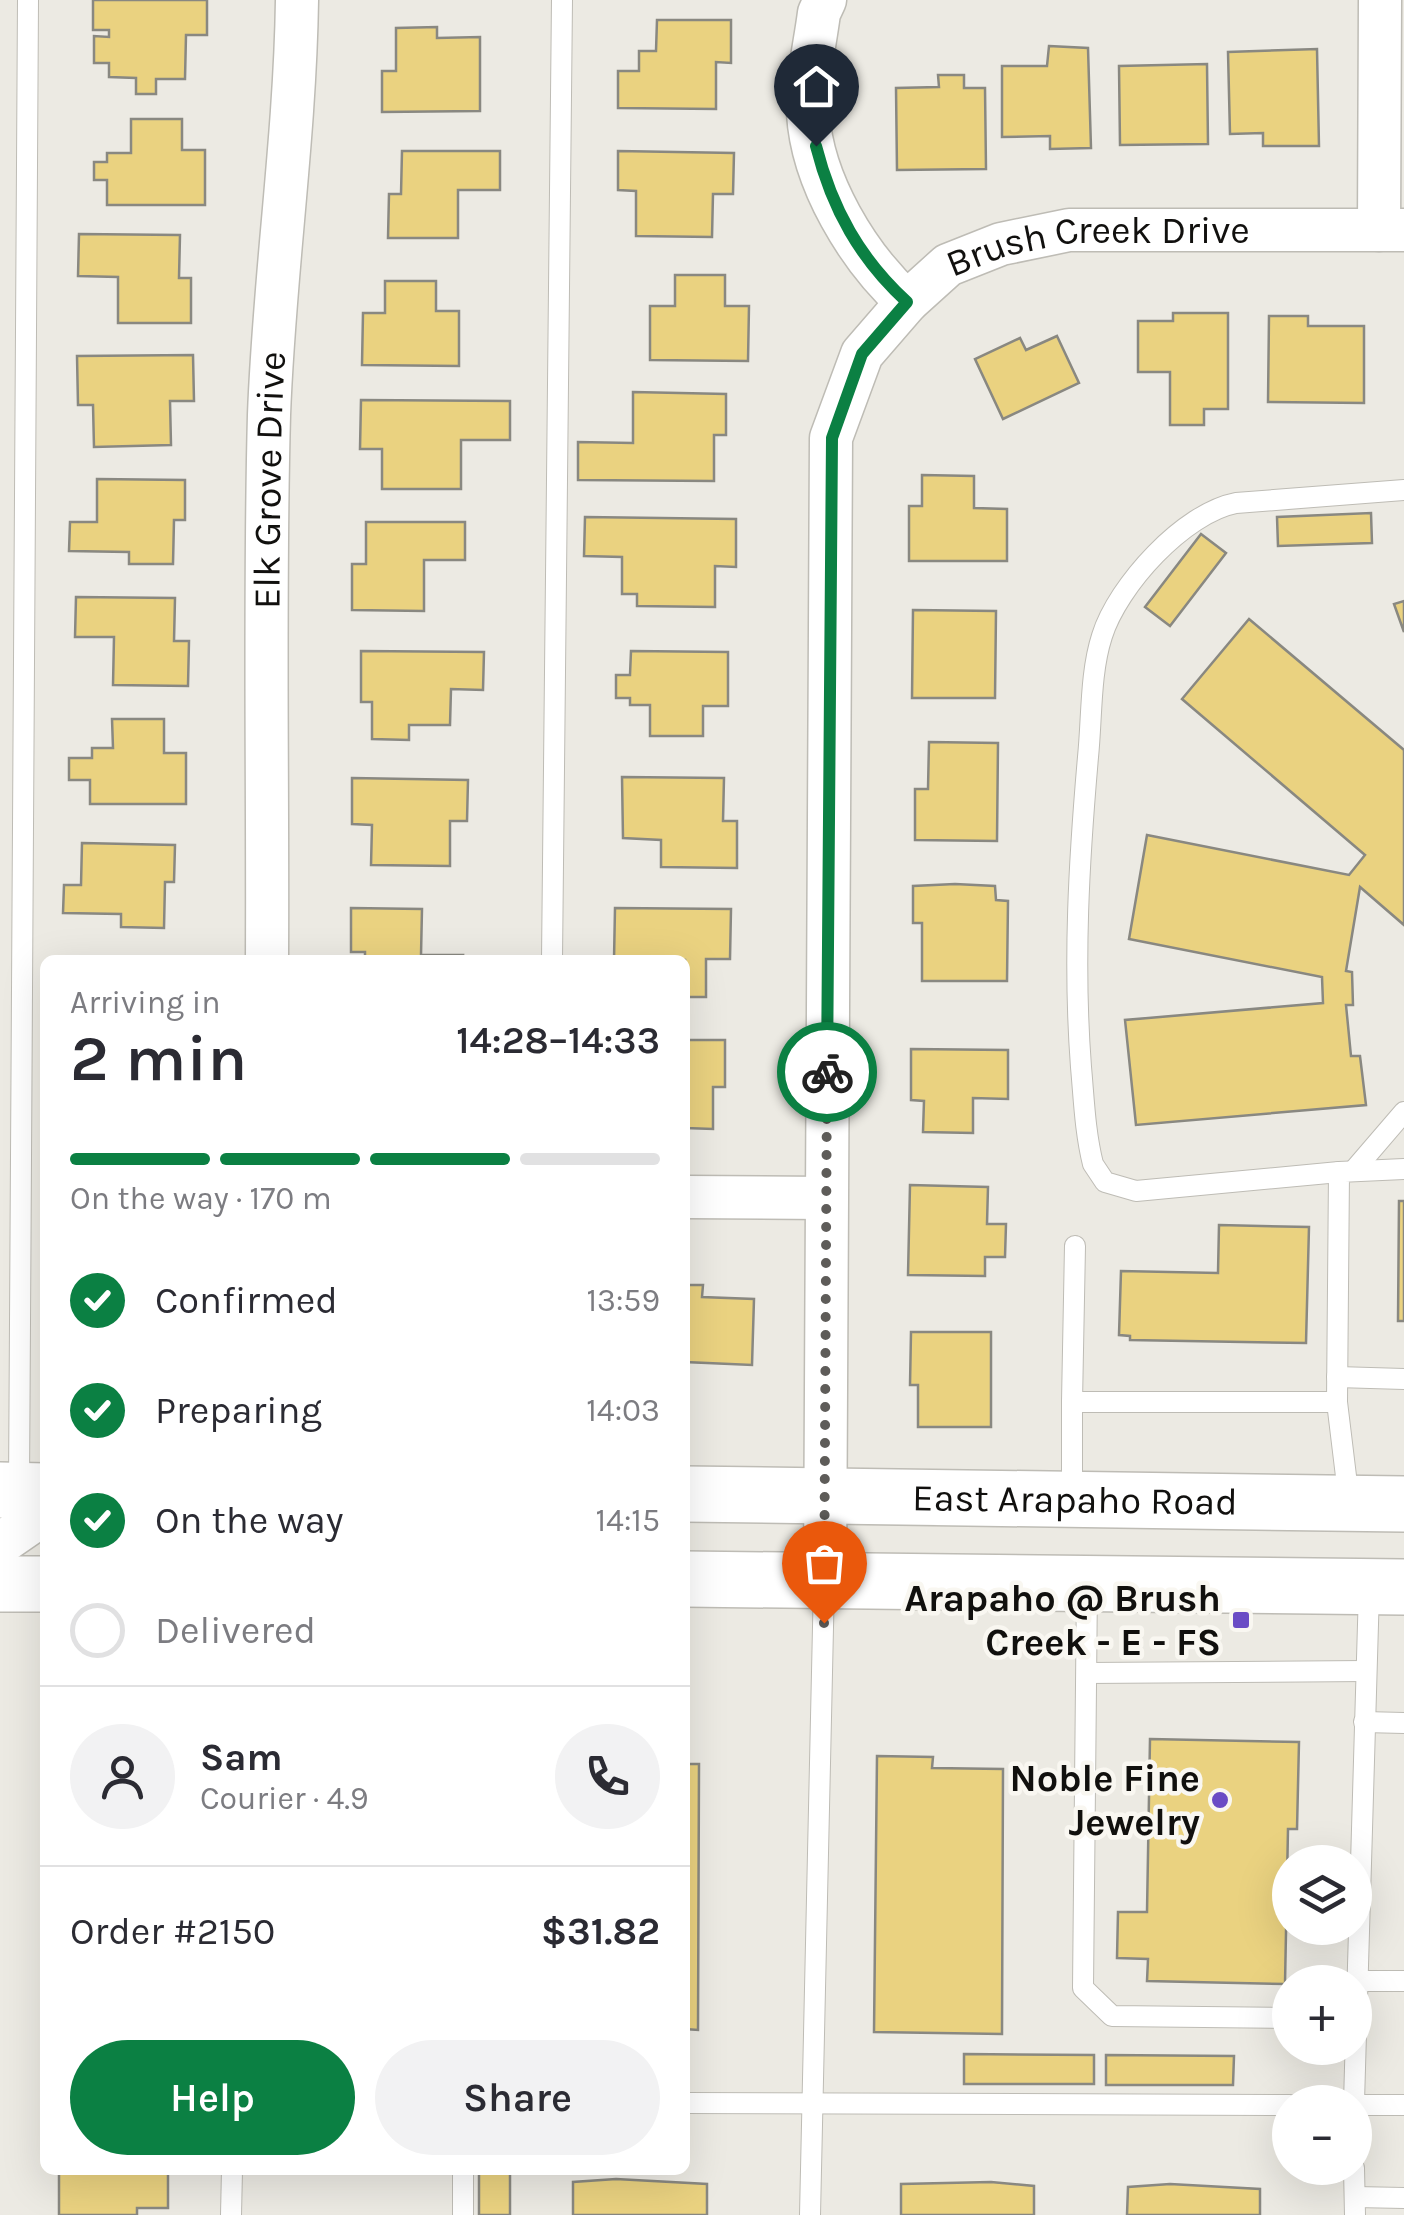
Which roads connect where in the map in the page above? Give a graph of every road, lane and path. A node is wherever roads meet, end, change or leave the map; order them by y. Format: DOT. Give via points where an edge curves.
graph roads {
  1 [pos="28,0"];
  2 [pos="297,0"];
  3 [pos="562,0"];
  4 [pos="825,0"];
  5 [pos="1380,0"];
  6 [pos="1392,230"];
  7 [pos="907,302"];
  8 [pos="1404,490"];
  9 [pos="267,955"];
  10 [pos="552,955"];
  11 [pos="1404,1112"];
  12 [pos="1404,1169"];
  13 [pos="1347,1170"];
  14 [pos="690,1197"];
  15 [pos="826,1198"];
  16 [pos="1075,1246"];
  17 [pos="1337,1377"];
  18 [pos="1404,1379"];
  19 [pos="1072,1402"];
  20 [pos="1337,1402"];
  21 [pos="690,1494"];
  22 [pos="827,1494"];
  23 [pos="27,1496"];
  24 [pos="1072,1496"];
  25 [pos="1349,1503"];
  26 [pos="1404,1504"];
  27 [pos="0,1544"];
  28 [pos="824,1579"];
  29 [pos="690,1580"];
  30 [pos="1087,1582"];
  31 [pos="0,1584"];
  32 [pos="40,1584"];
  33 [pos="1386,1587"];
  34 [pos="1366,1670"];
  35 [pos="1087,1672"];
  36 [pos="1364,1722"];
  37 [pos="1404,1722"];
  38 [pos="1358,1965"];
  39 [pos="1372,1981"];
  40 [pos="1404,1981"];
  41 [pos="1272,2018"];
  42 [pos="690,2103"];
  43 [pos="812,2104"];
  44 [pos="1372,2104"];
  45 [pos="1272,2105"];
  46 [pos="1404,2105"];
  47 [pos="232,2175"];
  48 [pos="463,2175"];
  49 [pos="1404,2198"];
  50 [pos="1355,2206"];
  51 [pos="232,2215"];
  52 [pos="463,2215"];
  53 [pos="810,2215"];
  1 -- 23 [label="lane"];
  2 -- 9 [label="street, Elk Grove Drive" via="269,418"];
  3 -- 10 [label="lane"];
  4 -- 7 [label="street" via="808,114 824,178 852,240"];
  5 -- 6 [label="street"];
  6 -- 7 [label="street, Brush Creek Drive" via="1069,230 1001,244 948,265"];
  7 -- 15 [label="street, Brush Creek Drive" via="862,354 832,438"];
  8 -- 13 [label="lane" via="1236,503 1189,521 1116,606 1096,672 1077,921 1078,1026 1092,1164 1105,1182 1136,1192"];
  11 -- 13 [label="lane"];
  12 -- 13 [label="lane"];
  13 -- 17 [label="lane"];
  14 -- 15 [label="street"];
  15 -- 22 [label="street, Brush Creek Drive"];
  16 -- 19 [label="lane"];
  17 -- 18 [label="lane"];
  17 -- 20 [label="lane"];
  19 -- 20 [label="lane"];
  19 -- 24 [label="lane"];
  20 -- 25 [label="lane"];
  21 -- 22 [label="main road, East Arapaho Road"];
  22 -- 24 [label="main road, East Arapaho Road"];
  22 -- 28 [label="street, Brush Creek Drive"];
  23 -- 27 [label="street"];
  24 -- 25 [label="main road, East Arapaho Road"];
  25 -- 26 [label="main road, East Arapaho Road"];
  25 -- 33 [label="main road"];
  28 -- 29 [label="main road"];
  28 -- 30 [label="main road"];
  28 -- 43 [label="lane"];
  30 -- 33 [label="main road"];
  30 -- 35 [label="lane"];
  31 -- 32 [label="main road"];
  33 -- 34 [label="lane"];
  34 -- 35 [label="lane"];
  34 -- 36 [label="lane"];
  35 -- 41 [label="lane" via="1083,1988 1112,2016"];
  36 -- 37 [label="lane"];
  36 -- 38 [label="lane"];
  39 -- 40 [label="lane"];
  42 -- 43 [label="lane"];
  43 -- 45 [label="lane"];
  43 -- 53 [label="lane"];
  44 -- 46 [label="lane"];
  47 -- 51 [label="lane"];
  48 -- 52 [label="lane"];
  49 -- 50 [label="lane"];
}
